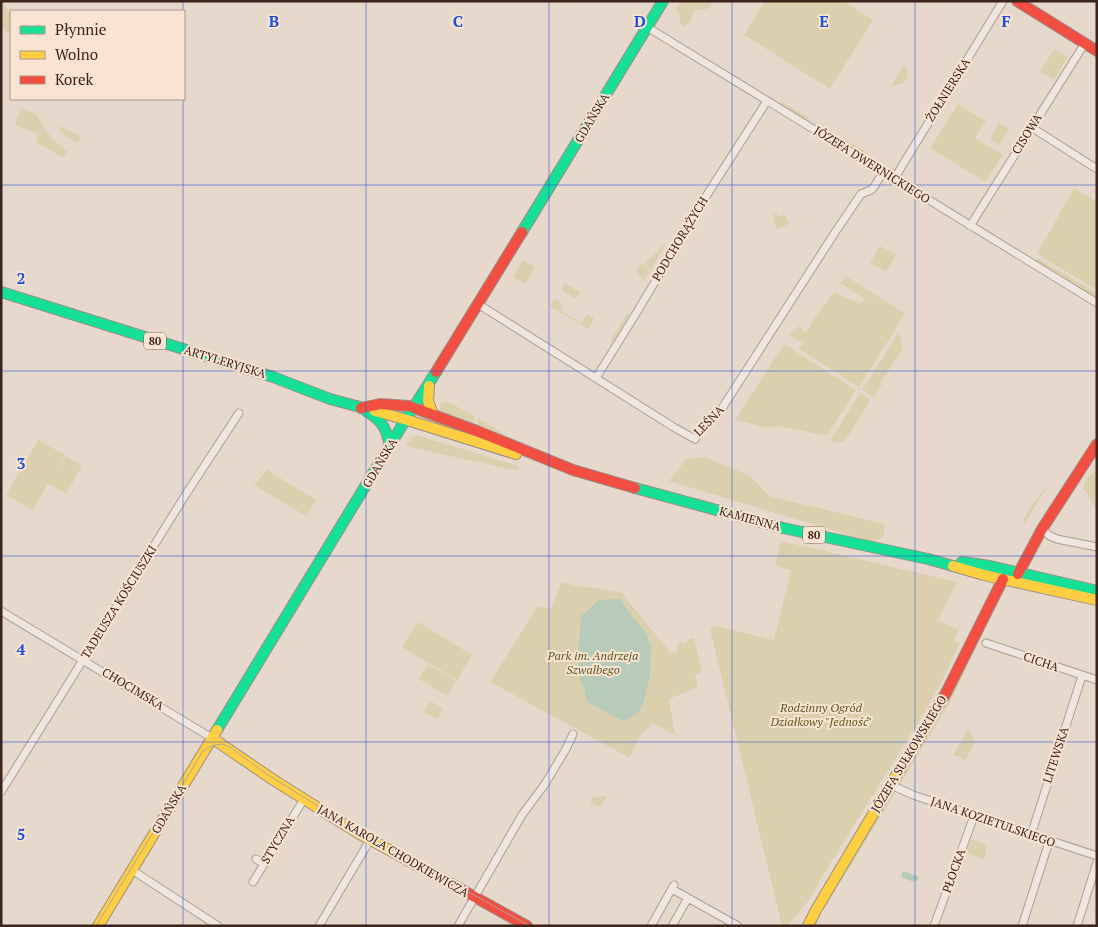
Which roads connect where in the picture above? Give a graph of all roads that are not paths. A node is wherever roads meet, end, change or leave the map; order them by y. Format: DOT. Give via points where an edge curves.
graph roads {
  1 [pos="663,1"];
  2 [pos="1003,1"];
  3 [pos="1017,1"];
  4 [pos="647,28"];
  5 [pos="1084,43"];
  6 [pos="1097,50"];
  7 [pos="766,101"];
  8 [pos="1030,128"];
  9 [pos="1097,169"];
  10 [pos="883,172"];
  11 [pos="894,179"];
  12 [pos="970,226"];
  13 [pos="1,292"];
  14 [pos="1097,303"];
  15 [pos="478,304"];
  16 [pos="596,378"];
  17 [pos="429,385"];
  18 [pos="361,408"];
  19 [pos="413,408"];
  20 [pos="239,413"];
  21 [pos="432,415"];
  22 [pos="406,419"];
  23 [pos="1097,444"];
  24 [pos="390,446"];
  25 [pos="574,470"];
  26 [pos="1042,529"];
  27 [pos="1097,547"];
  28 [pos="1004,575"];
  29 [pos="1016,578"];
  30 [pos="1097,591"];
  31 [pos="1097,600"];
  32 [pos="1,611"];
  33 [pos="986,643"];
  34 [pos="83,660"];
  35 [pos="1082,676"];
  36 [pos="1097,680"];
  37 [pos="573,734"];
  38 [pos="212,738"];
  39 [pos="891,785"];
  40 [pos="1,792"];
  41 [pos="304,799"];
  42 [pos="974,816"];
  43 [pos="1030,835"];
  44 [pos="370,840"];
  45 [pos="1050,842"];
  46 [pos="1097,856"];
  47 [pos="256,859"];
  48 [pos="1097,862"];
  49 [pos="264,864"];
  50 [pos="132,870"];
  51 [pos="253,882"];
  52 [pos="475,898"];
  53 [pos="688,898"];
  54 [pos="98,926"];
  55 [pos="218,926"];
  56 [pos="319,926"];
  57 [pos="458,926"];
  58 [pos="526,926"];
  59 [pos="651,926"];
  60 [pos="672,926"];
  61 [pos="738,926"];
  62 [pos="808,926"];
  63 [pos="934,926"];
  64 [pos="1022,926"];
  65 [pos="1077,926"];
  1 -- 4 [label="main road, GDAŃSKA"];
  2 -- 11 [label="street, ŻOŁNIERSKA"];
  3 -- 5 [label="main road"];
  4 -- 7 [label="street, JÓZEFA DWERNICKIEGO"];
  4 -- 15 [label="main road, GDAŃSKA"];
  5 -- 6 [label="main road"];
  5 -- 8 [label="street, CISOWA"];
  7 -- 10 [label="street, JÓZEFA DWERNICKIEGO"];
  7 -- 16 [label="street, PODCHORĄŻYCH"];
  8 -- 9 [label="street"];
  8 -- 12 [label="street, CISOWA"];
  10 -- 11 [label="street, JÓZEFA DWERNICKIEGO"];
  10 -- 16 [label="street, LEŚNA" via="871,190 861,194 719,413 709,418 696,439"];
  11 -- 12 [label="street, JÓZEFA DWERNICKIEGO"];
  12 -- 14 [label="street, JÓZEFA DWERNICKIEGO"];
  13 -- 18 [label="main road, ARTYLERYJSKA / 80" via="273,377"];
  15 -- 16 [label="street, LEŚNA"];
  15 -- 17 [label="main road, GDAŃSKA"];
  17 -- 19 [label="main road, GDAŃSKA"];
  17 -- 21 [label="main road" via="428,401"];
  18 -- 19 [label="main road, ARTYLERYJSKA / 80" via="380,404"];
  18 -- 22 [label="main road, ARTYLERYJSKA / 80"];
  18 -- 24 [label="main road" via="382,422"];
  19 -- 21 [label="main road, KAMIENNA / 80"];
  19 -- 22 [label="main road, GDAŃSKA"];
  20 -- 34 [label="street, TADEUSZA KOŚCIUSZKI"];
  21 -- 25 [label="main road, KAMIENNA / 80"];
  22 -- 24 [label="main road, GDAŃSKA"];
  22 -- 25 [label="main road, KAMIENNA / 80"];
  23 -- 26 [label="main road"];
  24 -- 38 [label="main road, GDAŃSKA"];
  25 -- 28 [label="main road, KAMIENNA / 80" via="783,528 928,559 984,575"];
  26 -- 27 [label="street" via="1058,539"];
  26 -- 29 [label="main road"];
  28 -- 29 [label="main road, 80"];
  28 -- 39 [label="main road, JÓZEFA SUŁKOWSKIEGO" via="946,692"];
  29 -- 30 [label="main road, 80" via="1036,576"];
  29 -- 31 [label="main road, 80"];
  32 -- 34 [label="street, CHOCIMSKA"];
  33 -- 35 [label="street, CICHA"];
  34 -- 38 [label="street, CHOCIMSKA"];
  34 -- 40 [label="street, TADEUSZA KOŚCIUSZKI"];
  35 -- 36 [label="street, CICHA"];
  35 -- 43 [label="street, LITEWSKA"];
  37 -- 52 [label="street"];
  38 -- 41 [label="main road, JANA KAROLA CHODKIEWICZA"];
  38 -- 50 [label="main road, GDAŃSKA"];
  39 -- 42 [label="street, JANA KOZIETULSKIEGO"];
  39 -- 62 [label="main road, JÓZEFA SUŁKOWSKIEGO"];
  41 -- 44 [label="main road, JANA KAROLA CHODKIEWICZA"];
  41 -- 49 [label="street, STYCZNA"];
  42 -- 43 [label="street, JANA KOZIETULSKIEGO"];
  42 -- 63 [label="street, PŁOCKA"];
  43 -- 45 [label="street, JANA KOZIETULSKIEGO"];
  44 -- 52 [label="main road, JANA KAROLA CHODKIEWICZA"];
  44 -- 56 [label="street"];
  45 -- 46 [label="street, JANA KOZIETULSKIEGO"];
  45 -- 64 [label="street"];
  47 -- 49 [label="street"];
  48 -- 65 [label="street"];
  49 -- 51 [label="street, STYCZNA"];
  50 -- 54 [label="main road, GDAŃSKA"];
  50 -- 55 [label="street"];
  52 -- 57 [label="street"];
  52 -- 58 [label="main road, JANA KAROLA CHODKIEWICZA"];
  53 -- 59 [label="street" via="673,887"];
  53 -- 60 [label="street"];
  53 -- 61 [label="street"];
}
